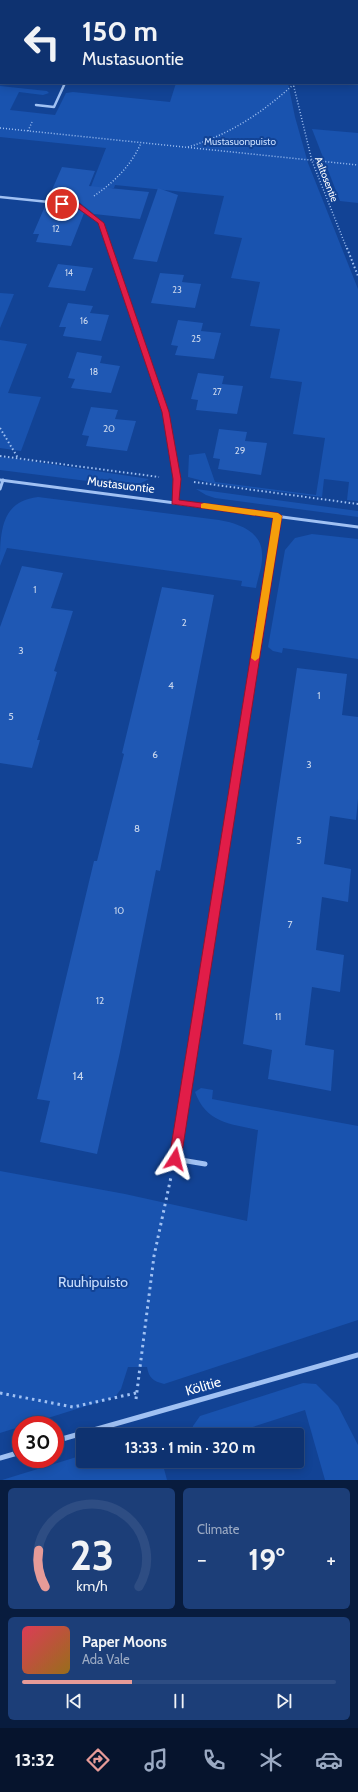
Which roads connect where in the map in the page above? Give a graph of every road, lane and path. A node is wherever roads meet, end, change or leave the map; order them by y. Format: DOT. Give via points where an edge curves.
graph roads {
  1 [pos="65,84"];
  2 [pos="293,84"];
  3 [pos="294,84"];
  4 [pos="36,106"];
  5 [pos="0,128"];
  6 [pos="141,143"];
  7 [pos="186,148"];
  8 [pos="312,161"];
  9 [pos="358,165"];
  10 [pos="0,197"];
  11 [pos="89,199"];
  12 [pos="358,276"];
  13 [pos="0,428"];
  14 [pos="18,458"];
  15 [pos="2,480"];
  16 [pos="0,489"];
  17 [pos="175,502"];
  18 [pos="278,516"];
  19 [pos="358,527"];
  20 [pos="175,1159"];
  21 [pos="205,1164"];
  22 [pos="358,1355"];
  23 [pos="0,1393"];
  24 [pos="136,1393"];
  25 [pos="133,1418"];
  26 [pos="64,1439"];
  27 [pos="12,1455"];
  28 [pos="0,1458"];
  1 -- 4 [label="street" via="54,107"];
  2 -- 7 [label="path" via="276,100 236,129 208,142"];
  3 -- 8 [label="path, Aaltosentie"];
  5 -- 6 [label="path"];
  6 -- 7 [label="path"];
  6 -- 11 [label="path" via="138,154 130,166"];
  7 -- 8 [label="path"];
  8 -- 9 [label="path"];
  8 -- 12 [label="path, Aaltosentie"];
  10 -- 17 [label="street" via="78,205 100,223 166,412 177,479"];
  13 -- 14 [label="path"];
  15 -- 16 [label="street"];
  15 -- 17 [label="street, Mustasuontie"];
  17 -- 18 [label="street, Mustasuontie"];
  18 -- 19 [label="street, Mustasuontie"];
  18 -- 20 [label="street"];
  20 -- 21 [label="street"];
  20 -- 24 [label="path" via="154,1256"];
  22 -- 25 [label="street, Kölitie"];
  23 -- 24 [label="path" via="73,1406"];
  24 -- 25 [label="path"];
  25 -- 26 [label="street, Kölitie"];
  27 -- 28 [label="street"];
}
